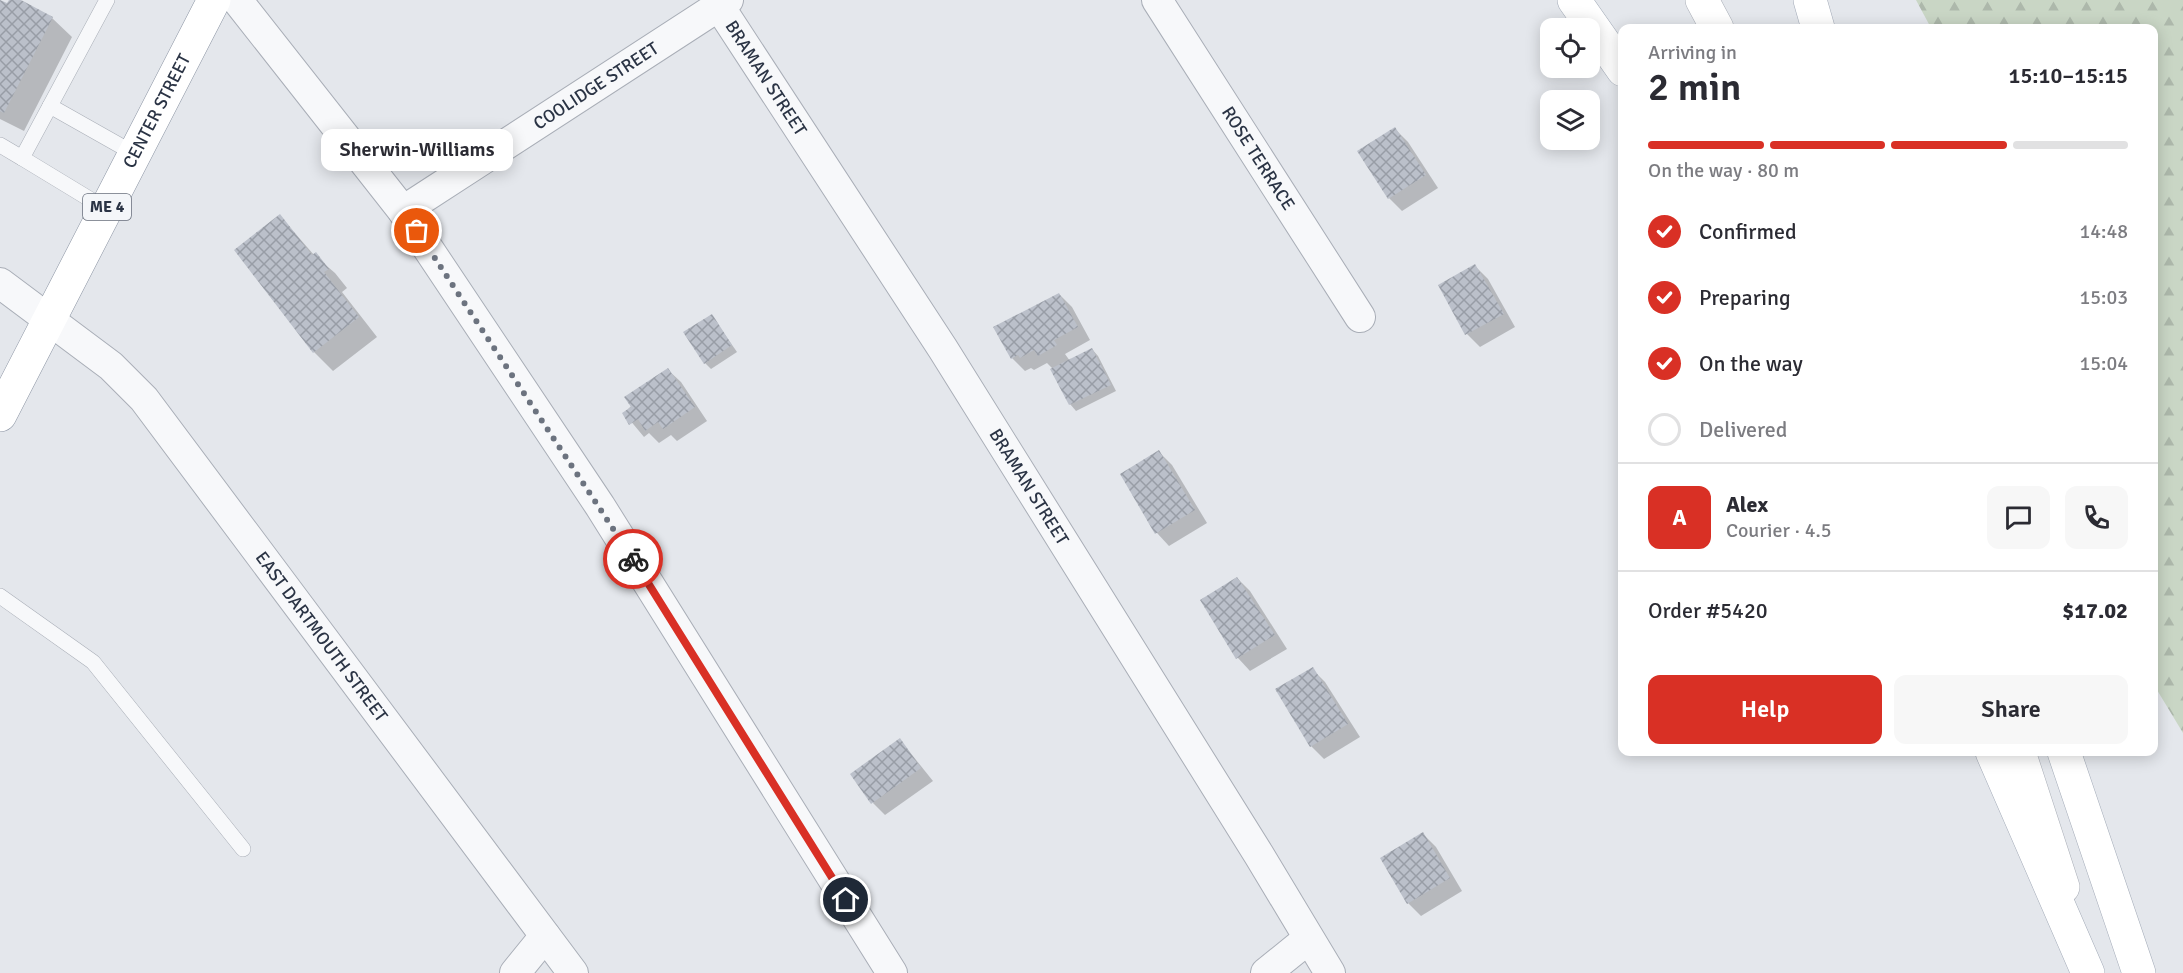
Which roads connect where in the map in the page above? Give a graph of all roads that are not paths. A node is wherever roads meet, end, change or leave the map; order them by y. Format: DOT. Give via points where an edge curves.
graph roads {
  1 [pos="107,0"];
  2 [pos="214,0"];
  3 [pos="237,0"];
  4 [pos="1157,0"];
  5 [pos="1574,0"];
  6 [pos="1702,0"];
  7 [pos="1810,0"];
  8 [pos="723,3"];
  9 [pos="1715,24"];
  10 [pos="1817,24"];
  11 [pos="1618,63"];
  12 [pos="50,106"];
  13 [pos="0,145"];
  14 [pos="135,154"];
  15 [pos="22,158"];
  16 [pos="106,209"];
  17 [pos="403,211"];
  18 [pos="0,283"];
  19 [pos="50,317"];
  20 [pos="1360,317"];
  21 [pos="0,415"];
  22 [pos="0,596"];
  23 [pos="1994,756"];
  24 [pos="2020,756"];
  25 [pos="2065,756"];
  26 [pos="243,849"];
  27 [pos="545,936"];
  28 [pos="1308,939"];
  29 [pos="515,973"];
  30 [pos="573,973"];
  31 [pos="892,973"];
  32 [pos="1266,973"];
  33 [pos="1330,973"];
  34 [pos="2090,973"];
  35 [pos="2139,973"];
  1 -- 12 [label="lane"];
  2 -- 14 [label="main road, CENTER STREET / ME 4"];
  3 -- 17 [label="street"];
  4 -- 20 [label="street, ROSE TERRACE"];
  5 -- 11 [label="main road"];
  6 -- 9 [label="main road"];
  7 -- 10 [label="main road"];
  8 -- 17 [label="street, COOLIDGE STREET"];
  8 -- 28 [label="street, BRAMAN STREET"];
  12 -- 14 [label="lane"];
  12 -- 15 [label="lane"];
  13 -- 15 [label="lane"];
  14 -- 16 [label="main road, CENTER STREET / ME 4"];
  15 -- 16 [label="lane"];
  16 -- 19 [label="main road, CENTER STREET / ME 4"];
  17 -- 31 [label="street" via="600,506"];
  18 -- 19 [label="street, EAST DARTMOUTH STREET"];
  19 -- 21 [label="main road, CENTER STREET / ME 4"];
  19 -- 27 [label="street, EAST DARTMOUTH STREET" via="111,366 144,399"];
  22 -- 26 [label="lane" via="93,662"];
  23 -- 34 [label="main road"];
  24 -- 34 [label="main road"];
  25 -- 35 [label="main road"];
  27 -- 29 [label="street"];
  27 -- 30 [label="street, EAST DARTMOUTH STREET"];
  28 -- 32 [label="street"];
  28 -- 33 [label="street, BRAMAN STREET"];
}
